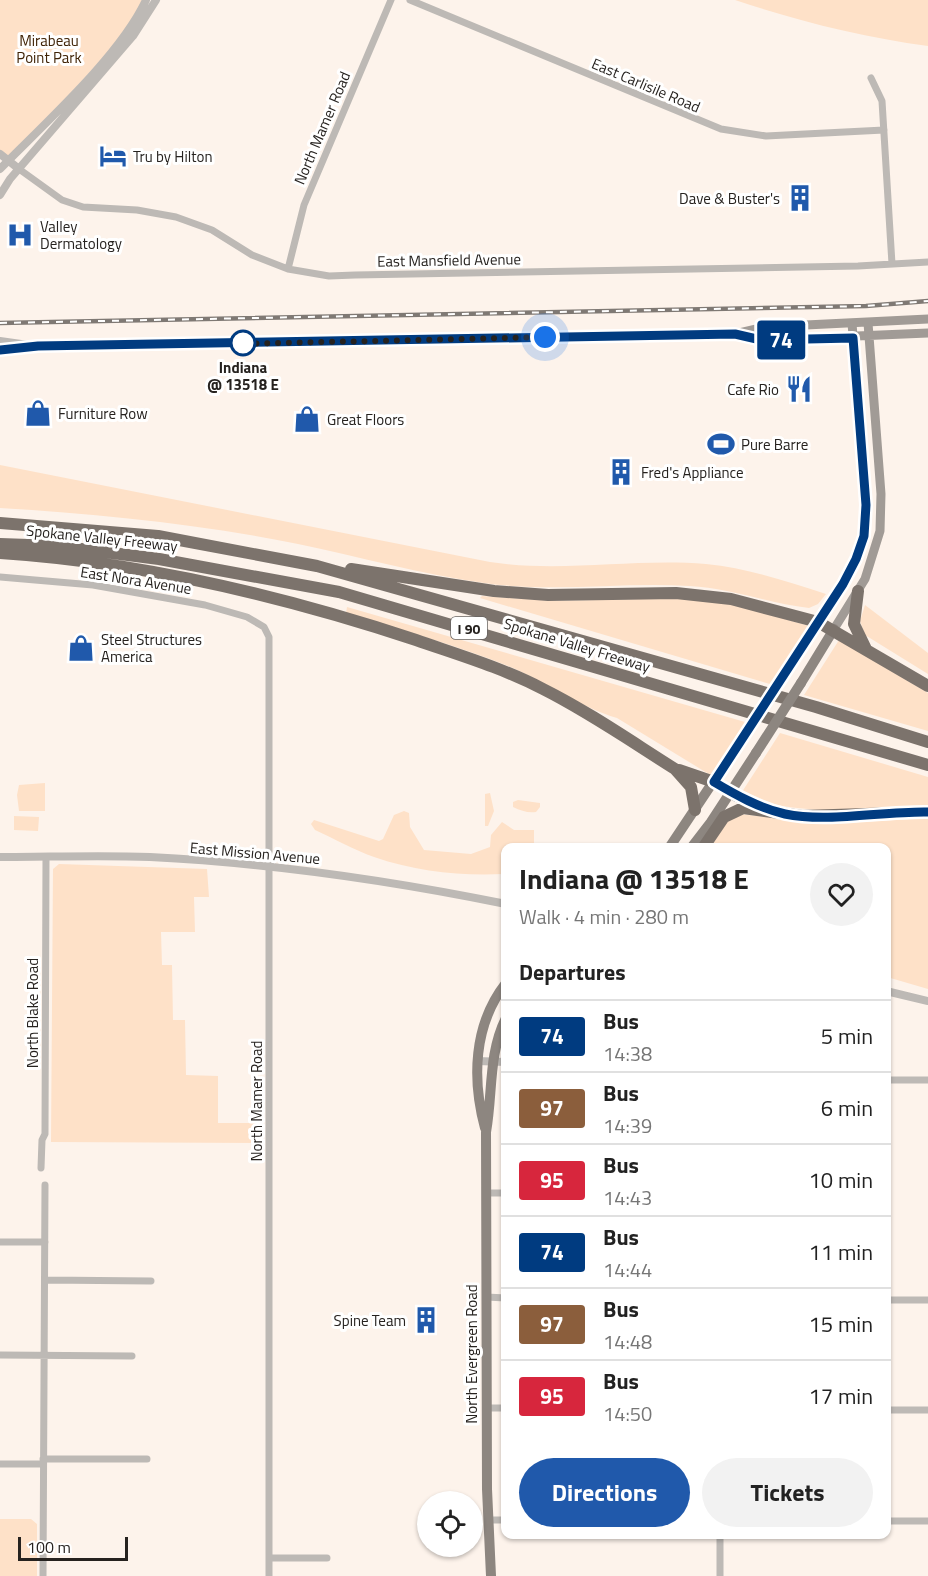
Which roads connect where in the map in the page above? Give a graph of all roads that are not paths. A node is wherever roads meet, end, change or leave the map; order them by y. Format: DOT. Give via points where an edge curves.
graph roads {
  1 [pos="146,0"];
  2 [pos="156,0"];
  3 [pos="391,0"];
  4 [pos="410,0"];
  5 [pos="872,78"];
  6 [pos="884,130"];
  7 [pos="0,154"];
  8 [pos="8,160"];
  9 [pos="0,169"];
  10 [pos="19,169"];
  11 [pos="0,195"];
  12 [pos="928,262"];
  13 [pos="892,264"];
  14 [pos="288,269"];
  15 [pos="928,319"];
  16 [pos="868,322"];
  17 [pos="852,323"];
  18 [pos="928,333"];
  19 [pos="735,334"];
  20 [pos="869,337"];
  21 [pos="853,338"];
  22 [pos="0,341"];
  23 [pos="38,346"];
  24 [pos="0,350"];
  25 [pos="0,523"];
  26 [pos="0,544"];
  27 [pos="0,553"];
  28 [pos="317,566"];
  29 [pos="0,577"];
  30 [pos="858,591"];
  31 [pos="818,622"];
  32 [pos="264,627"];
  33 [pos="834,629"];
  34 [pos="867,650"];
  35 [pos="928,686"];
  36 [pos="928,742"];
  37 [pos="928,765"];
  38 [pos="675,769"];
  39 [pos="714,782"];
  40 [pos="730,792"];
  41 [pos="694,810"];
  42 [pos="928,812"];
  43 [pos="784,813"];
  44 [pos="672,843"];
  45 [pos="694,843"];
  46 [pos="706,843"];
  47 [pos="0,857"];
  48 [pos="46,857"];
  49 [pos="270,867"];
  50 [pos="501,903"];
  51 [pos="891,992"];
  52 [pos="501,993"];
  53 [pos="928,1001"];
  54 [pos="501,1033"];
  55 [pos="477,1061"];
  56 [pos="491,1062"];
  57 [pos="501,1062"];
  58 [pos="891,1080"];
  59 [pos="928,1080"];
  60 [pos="486,1132"];
  61 [pos="41,1168"];
  62 [pos="45,1185"];
  63 [pos="486,1193"];
  64 [pos="501,1193"];
  65 [pos="0,1242"];
  66 [pos="45,1242"];
  67 [pos="46,1280"];
  68 [pos="151,1281"];
  69 [pos="486,1298"];
  70 [pos="501,1298"];
  71 [pos="891,1300"];
  72 [pos="928,1300"];
  73 [pos="0,1355"];
  74 [pos="46,1356"];
  75 [pos="132,1356"];
  76 [pos="486,1408"];
  77 [pos="501,1408"];
  78 [pos="891,1410"];
  79 [pos="928,1410"];
  80 [pos="147,1459"];
  81 [pos="43,1461"];
  82 [pos="0,1464"];
  83 [pos="488,1520"];
  84 [pos="501,1520"];
  85 [pos="891,1521"];
  86 [pos="928,1521"];
  87 [pos="720,1539"];
  88 [pos="269,1558"];
  89 [pos="327,1558"];
  90 [pos="43,1576"];
  91 [pos="269,1576"];
  92 [pos="491,1576"];
  93 [pos="720,1576"];
  1 -- 8 [label="street" via="125,34 93,72"];
  2 -- 10 [label="street" via="133,36"];
  3 -- 14 [label="street, North Mamer Road" via="304,205"];
  4 -- 6 [label="street, East Carlisile Road" via="721,129 766,136"];
  5 -- 6 [label="street" via="882,101"];
  6 -- 13 [label="street"];
  7 -- 8 [label="street, East Mansfield Avenue"];
  8 -- 9 [label="street"];
  8 -- 10 [label="street, East Mansfield Avenue"];
  10 -- 11 [label="street"];
  10 -- 14 [label="street, East Mansfield Avenue" via="62,200 83,207 176,217 212,230 252,255"];
  12 -- 13 [label="street, East Mansfield Avenue"];
  13 -- 14 [label="street, East Mansfield Avenue" via="346,276"];
  15 -- 16 [label="main road"];
  16 -- 17 [label="main road"];
  16 -- 20 [label="main road"];
  17 -- 19 [label="main road" via="765,327"];
  17 -- 21 [label="main road"];
  18 -- 20 [label="main road"];
  19 -- 21 [label="main road" via="761,340"];
  19 -- 23 [label="main road"];
  20 -- 21 [label="main road"];
  20 -- 30 [label="main road" via="881,519 874,554"];
  21 -- 31 [label="main road" via="866,505 864,536 852,567"];
  22 -- 23 [label="street"];
  23 -- 24 [label="main road"];
  25 -- 28 [label="highway, Spokane Valley Freeway / I 90" via="158,536"];
  26 -- 37 [label="highway, Spokane Valley Freeway / I 90" via="159,559 339,592"];
  27 -- 38 [label="highway" via="182,579 297,605 398,634 545,689"];
  28 -- 31 [label="highway" via="376,571 506,592 690,594 764,607"];
  28 -- 36 [label="highway, Spokane Valley Freeway / I 90"];
  29 -- 32 [label="street, East Nora Avenue" via="93,585 170,598 247,617"];
  30 -- 33 [label="main road"];
  30 -- 34 [label="highway" via="854,624"];
  31 -- 33 [label="highway"];
  31 -- 39 [label="main road, bridge"];
  32 -- 49 [label="street, North Mamer Road" via="269,638 271,684"];
  33 -- 34 [label="highway"];
  33 -- 40 [label="main road, bridge"];
  34 -- 35 [label="highway"];
  38 -- 39 [label="highway"];
  38 -- 41 [label="highway" via="691,787"];
  39 -- 40 [label="highway"];
  39 -- 41 [label="main road"];
  40 -- 43 [label="highway"];
  40 -- 45 [label="main road"];
  41 -- 44 [label="main road"];
  42 -- 43 [label="highway" via="826,816"];
  43 -- 46 [label="highway" via="735,810 724,817"];
  47 -- 48 [label="street, East Mission Avenue"];
  48 -- 49 [label="street, East Mission Avenue" via="149,857"];
  48 -- 61 [label="street, North Blake Road" via="45,1134"];
  49 -- 50 [label="street, East Mission Avenue" via="374,879"];
  49 -- 88 [label="street, North Mamer Road"];
  51 -- 53 [label="street"];
  52 -- 55 [label="main road, North Evergreen Road" via="485,1023"];
  54 -- 56 [label="main road, North Evergreen Road"];
  55 -- 56 [label="street"];
  55 -- 60 [label="main road, North Evergreen Road" via="477,1096"];
  56 -- 57 [label="street"];
  56 -- 60 [label="main road, North Evergreen Road" via="492,1100"];
  58 -- 59 [label="street"];
  60 -- 63 [label="main road, North Evergreen Road"];
  62 -- 66 [label="street"];
  63 -- 64 [label="street"];
  63 -- 69 [label="main road, North Evergreen Road"];
  65 -- 66 [label="street"];
  66 -- 67 [label="street"];
  67 -- 68 [label="street"];
  67 -- 74 [label="street"];
  69 -- 70 [label="street"];
  69 -- 76 [label="main road, North Evergreen Road"];
  71 -- 72 [label="street"];
  73 -- 74 [label="street"];
  74 -- 75 [label="street"];
  74 -- 81 [label="street"];
  76 -- 77 [label="street"];
  76 -- 83 [label="main road, North Evergreen Road"];
  78 -- 79 [label="street"];
  80 -- 81 [label="street"];
  81 -- 82 [label="street"];
  81 -- 90 [label="street"];
  83 -- 84 [label="street"];
  83 -- 92 [label="main road, North Evergreen Road"];
  85 -- 86 [label="street"];
  87 -- 93 [label="street"];
  88 -- 89 [label="street"];
  88 -- 91 [label="street, North Mamer Road"];
}
